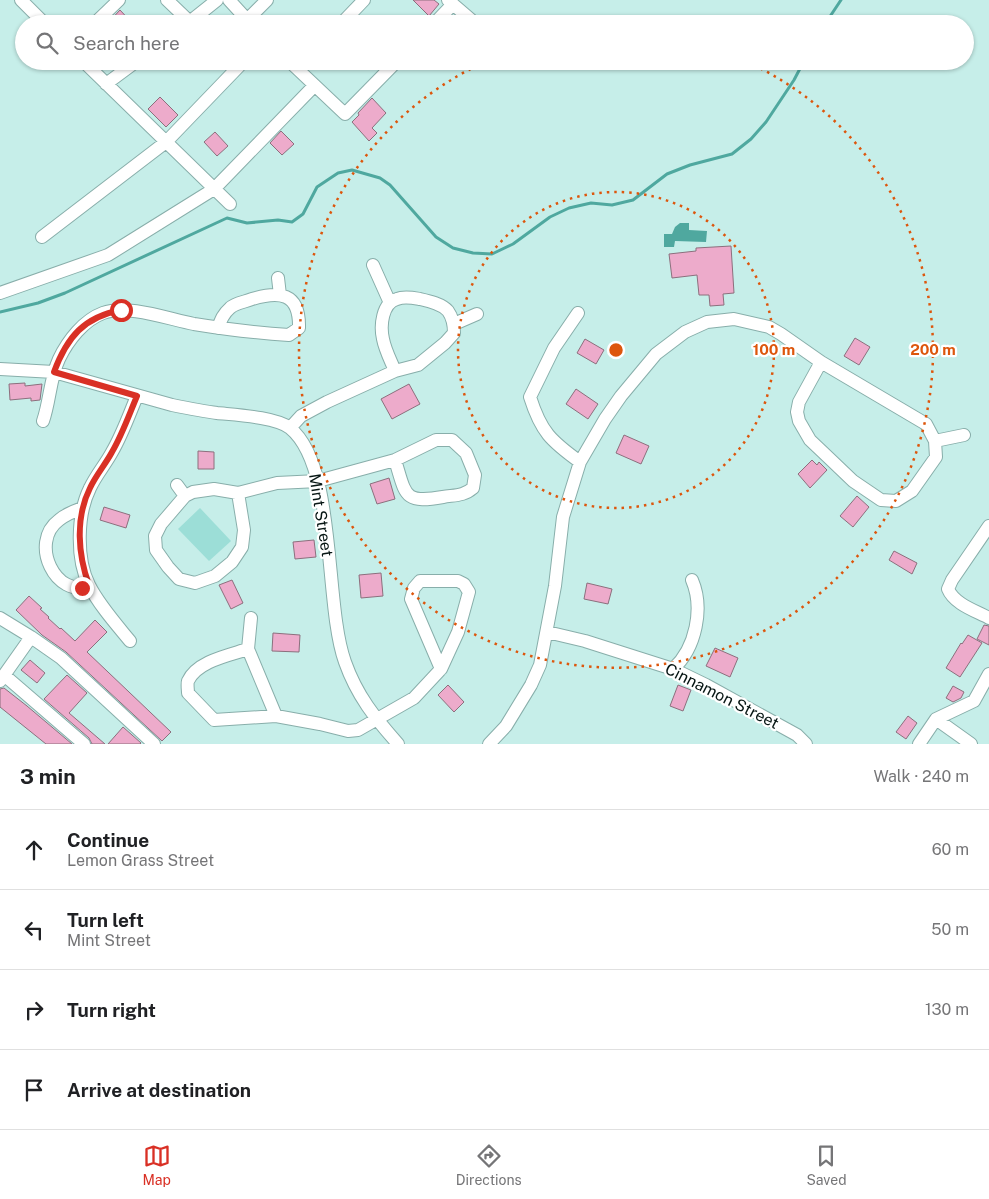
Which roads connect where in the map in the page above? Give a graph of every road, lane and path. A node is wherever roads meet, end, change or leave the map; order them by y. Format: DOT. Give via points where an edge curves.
graph roads {
  1 [pos="119,0"];
  2 [pos="167,0"];
  3 [pos="217,0"];
  4 [pos="229,0"];
  5 [pos="267,0"];
  6 [pos="364,0"];
  7 [pos="25,1"];
  8 [pos="451,2"];
  9 [pos="37,15"];
  10 [pos="103,15"];
  11 [pos="181,15"];
  12 [pos="199,15"];
  13 [pos="243,15"];
  14 [pos="255,15"];
  15 [pos="350,15"];
  16 [pos="441,15"];
  17 [pos="466,15"];
  18 [pos="92,70"];
  19 [pos="125,70"];
  20 [pos="235,70"];
  21 [pos="302,70"];
  22 [pos="388,70"];
  23 [pos="106,84"];
  24 [pos="314,86"];
  25 [pos="166,142"];
  26 [pos="214,189"];
  27 [pos="230,204"];
  28 [pos="42,237"];
  29 [pos="373,265"];
  30 [pos="278,278"];
  31 [pos="0,293"];
  32 [pos="280,295"];
  33 [pos="390,303"];
  34 [pos="477,314"];
  35 [pos="578,314"];
  36 [pos="454,324"];
  37 [pos="218,328"];
  38 [pos="821,362"];
  39 [pos="0,369"];
  40 [pos="395,371"];
  41 [pos="54,372"];
  42 [pos="137,396"];
  43 [pos="43,421"];
  44 [pos="290,428"];
  45 [pos="964,435"];
  46 [pos="935,441"];
  47 [pos="395,460"];
  48 [pos="580,462"];
  49 [pos="318,481"];
  50 [pos="177,485"];
  51 [pos="238,494"];
  52 [pos="184,496"];
  53 [pos="83,508"];
  54 [pos="989,526"];
  55 [pos="692,580"];
  56 [pos="89,585"];
  57 [pos="0,618"];
  58 [pos="251,618"];
  59 [pos="989,618"];
  60 [pos="547,632"];
  61 [pos="31,637"];
  62 [pos="130,641"];
  63 [pos="248,649"];
  64 [pos="441,669"];
  65 [pos="673,669"];
  66 [pos="989,674"];
  67 [pos="2,678"];
  68 [pos="276,716"];
  69 [pos="376,718"];
  70 [pos="936,719"];
  71 [pos="84,744"];
  72 [pos="154,744"];
  73 [pos="398,744"];
  74 [pos="489,744"];
  75 [pos="806,744"];
  76 [pos="919,744"];
  77 [pos="971,744"];
  1 -- 10 [label="street"];
  2 -- 11 [label="street"];
  3 -- 12 [label="street"];
  4 -- 13 [label="street"];
  5 -- 14 [label="street"];
  6 -- 15 [label="street"];
  7 -- 9 [label="street"];
  8 -- 16 [label="street"];
  8 -- 17 [label="street"];
  18 -- 23 [label="street"];
  19 -- 23 [label="street"];
  20 -- 25 [label="street"];
  21 -- 24 [label="street"];
  22 -- 24 [label="street" via="344,114"];
  23 -- 25 [label="street"];
  24 -- 26 [label="street"];
  25 -- 26 [label="street"];
  25 -- 28 [label="street"];
  26 -- 27 [label="street"];
  26 -- 31 [label="street" via="108,255"];
  29 -- 33 [label="street"];
  30 -- 32 [label="street"];
  32 -- 37 [label="street" via="269,294 232,306 222,315"];
  32 -- 37 [label="street" via="290,299 300,314 299,328 288,335"];
  33 -- 36 [label="street" via="397,298 431,301 447,310"];
  33 -- 40 [label="street" via="383,315 382,338"];
  34 -- 36 [label="street"];
  35 -- 48 [label="street" via="525,397 555,444"];
  36 -- 40 [label="street" via="454,333 446,344 418,365"];
  37 -- 41 [label="street" via="121,310 103,313 89,320 76,333"];
  38 -- 46 [label="street" via="926,424"];
  38 -- 46 [label="street" via="799,402 799,421 810,440 853,481 881,500 896,501 912,491 936,457"];
  38 -- 48 [label="street" via="769,327 734,319 707,322 685,332 656,354 620,396"];
  39 -- 41 [label="street, Mint Street"];
  40 -- 44 [label="street" via="301,416"];
  41 -- 42 [label="street, Mint Street"];
  41 -- 43 [label="street"];
  42 -- 44 [label="street, Mint Street" via="189,409 265,418"];
  42 -- 53 [label="street" via="113,452 89,488"];
  44 -- 49 [label="street, Mint Street" via="305,446"];
  45 -- 46 [label="street"];
  47 -- 47 [label="street" via="436,440 452,440 466,453 475,475 476,492 422,500 412,498 403,489"];
  47 -- 49 [label="street"];
  48 -- 60 [label="street" via="563,517"];
  49 -- 51 [label="street" via="278,484"];
  49 -- 69 [label="street, Mint Street" via="335,621 344,661 366,706"];
  50 -- 52 [label="street"];
  51 -- 52 [label="street" via="214,488"];
  51 -- 52 [label="street" via="244,530 242,547 232,562 215,576 195,583 179,579 156,550 155,536 161,524"];
  53 -- 56 [label="street" via="80,544"];
  53 -- 56 [label="street" via="57,521 40,550 59,579 70,586 82,588"];
  54 -- 59 [label="street" via="948,589 966,607"];
  55 -- 65 [label="street" via="698,598 694,636 683,660"];
  56 -- 62 [label="street"];
  57 -- 61 [label="street"];
  58 -- 63 [label="street"];
  60 -- 65 [label="street, Cinnamon Street"];
  60 -- 74 [label="street" via="540,665 531,685 506,726"];
  61 -- 67 [label="street"];
  61 -- 72 [label="street" via="61,658"];
  63 -- 68 [label="street"];
  63 -- 68 [label="street" via="217,658 196,671 188,682 188,694 214,720"];
  64 -- 64 [label="street" via="411,599 414,588 420,581 468,582 469,592 458,632"];
  64 -- 69 [label="street" via="414,698"];
  65 -- 75 [label="street, Cinnamon Street" via="798,734"];
  66 -- 70 [label="street" via="974,701"];
  67 -- 71 [label="street"];
  68 -- 69 [label="street" via="348,731 358,730"];
  69 -- 73 [label="street, Mint Street"];
  70 -- 76 [label="street"];
  70 -- 77 [label="street"];
}
